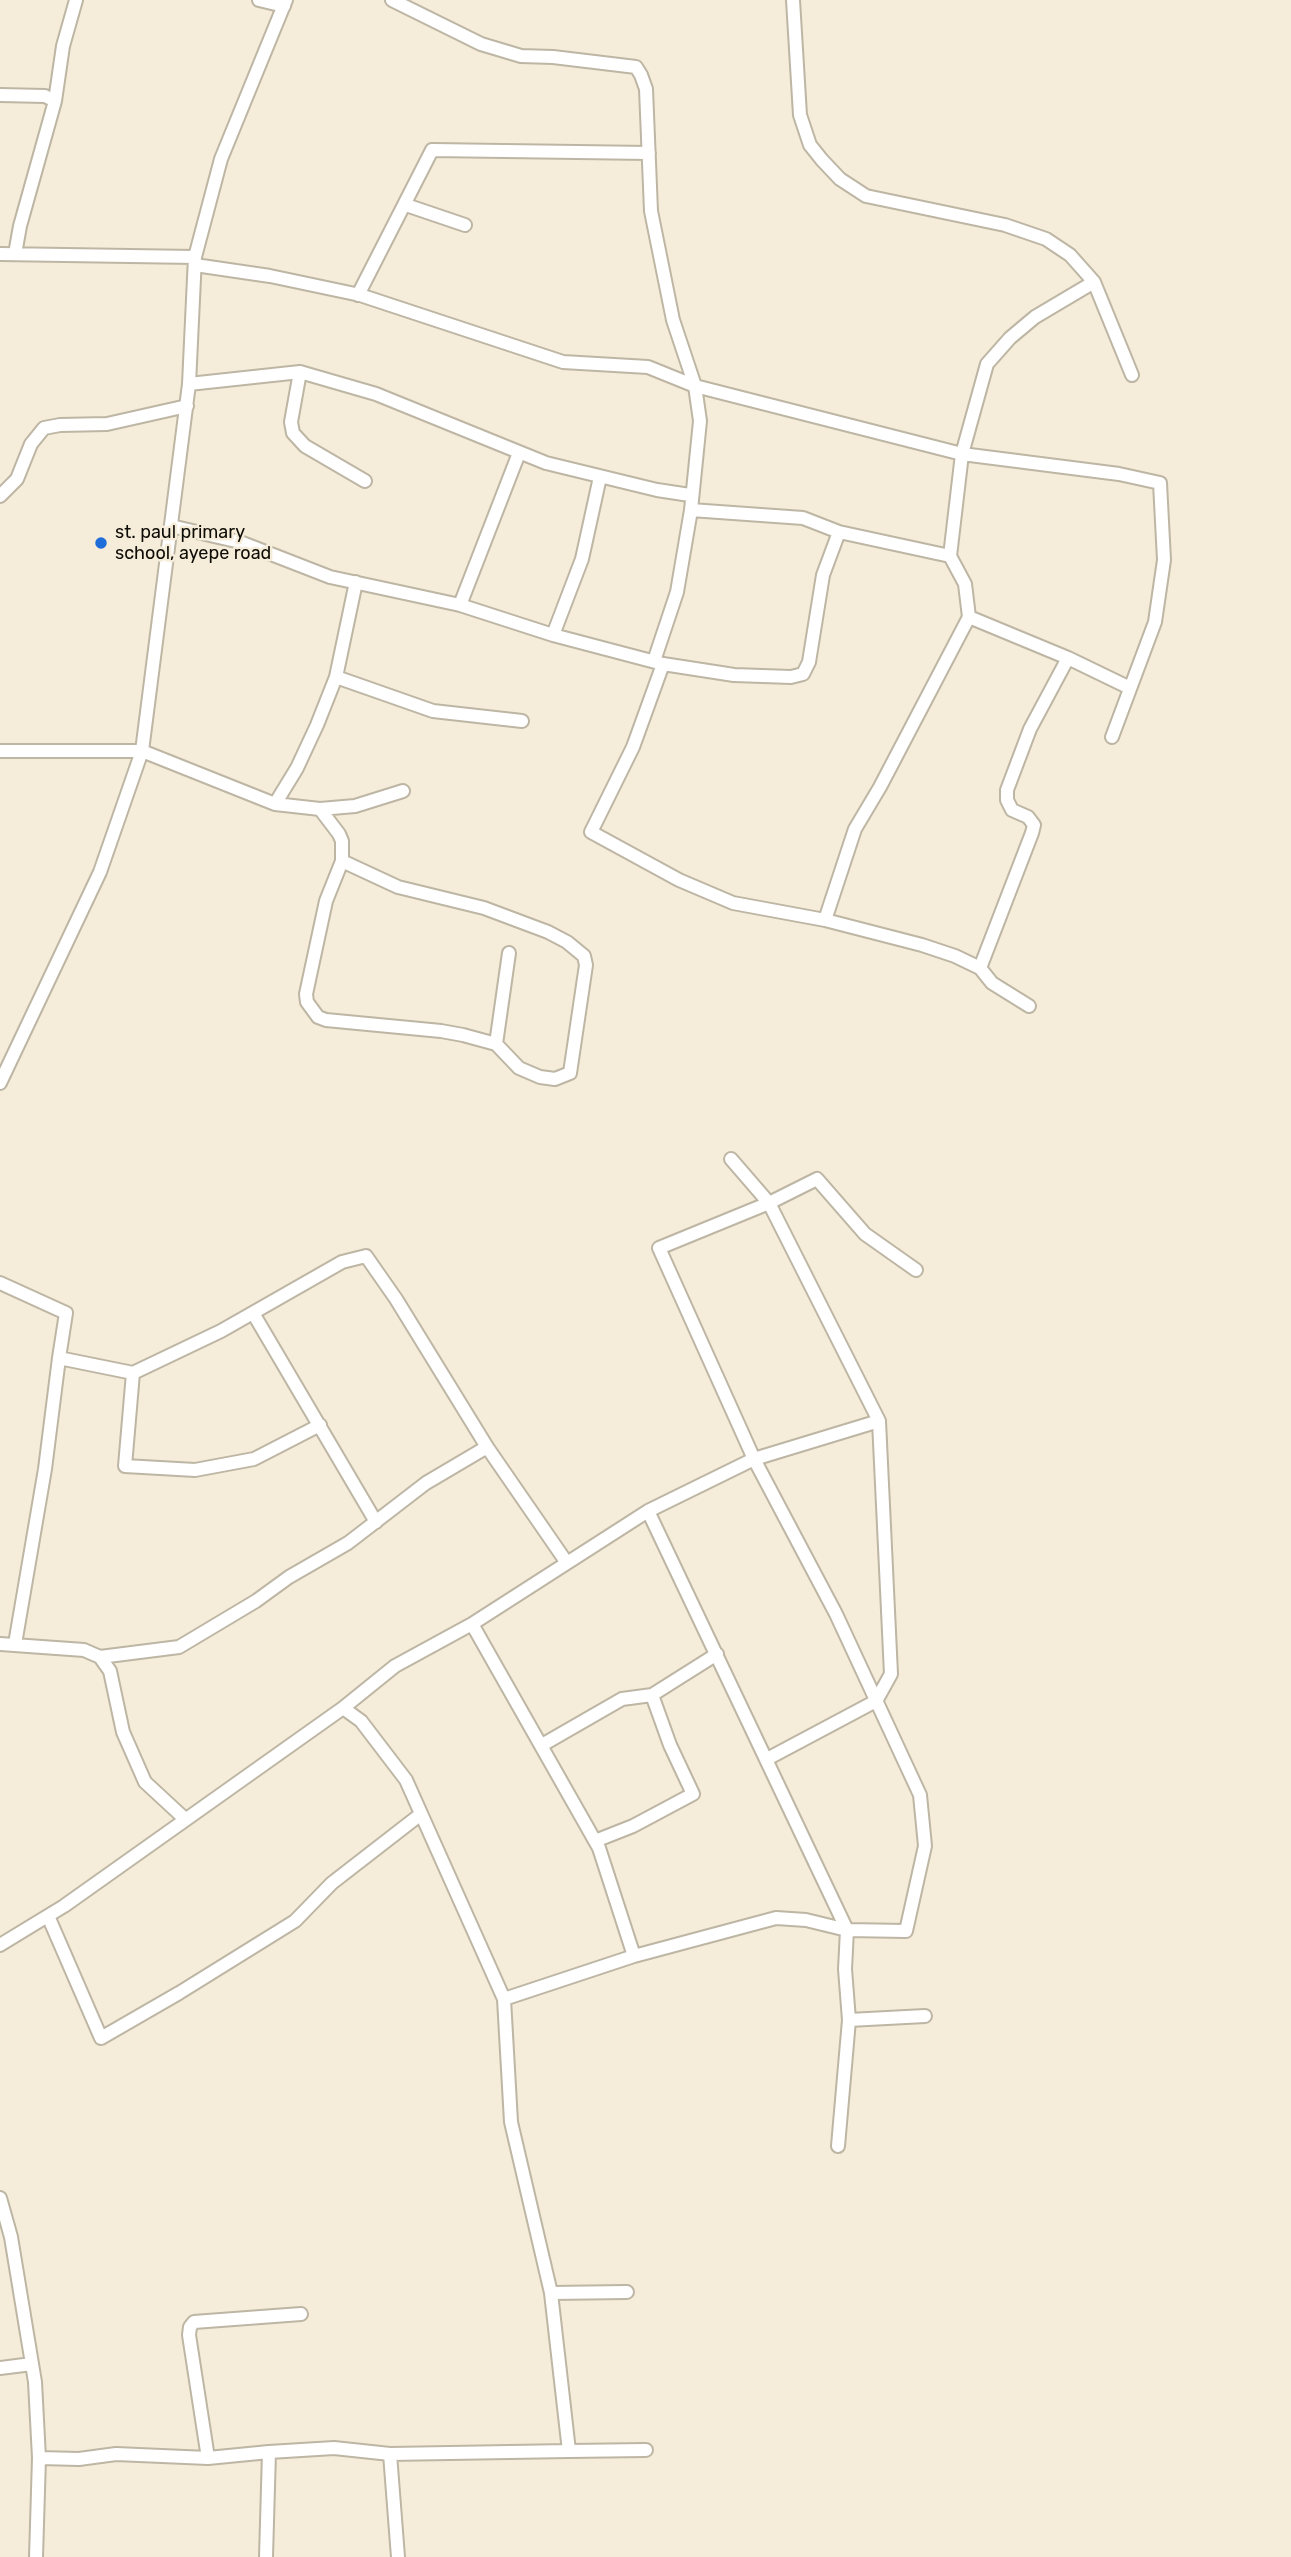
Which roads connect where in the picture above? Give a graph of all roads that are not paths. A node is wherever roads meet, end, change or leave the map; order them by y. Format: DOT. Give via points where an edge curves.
graph roads {
  1 [pos="76,0"];
  2 [pos="259,0"];
  3 [pos="392,0"];
  4 [pos="793,0"];
  5 [pos="285,3"];
  6 [pos="0,95"];
  7 [pos="55,100"];
  8 [pos="649,153"];
  9 [pos="405,205"];
  10 [pos="465,225"];
  11 [pos="0,254"];
  12 [pos="15,254"];
  13 [pos="195,261"];
  14 [pos="1094,282"];
  15 [pos="358,295"];
  16 [pos="300,372"];
  17 [pos="1132,375"];
  18 [pos="189,384"];
  19 [pos="695,386"];
  20 [pos="187,406"];
  21 [pos="519,453"];
  22 [pos="962,454"];
  23 [pos="600,477"];
  24 [pos="365,481"];
  25 [pos="690,495"];
  26 [pos="0,496"];
  27 [pos="691,510"];
  28 [pos="171,526"];
  29 [pos="839,532"];
  30 [pos="950,556"];
  31 [pos="356,582"];
  32 [pos="460,605"];
  33 [pos="969,617"];
  34 [pos="553,635"];
  35 [pos="1068,658"];
  36 [pos="659,662"];
  37 [pos="336,677"];
  38 [pos="1130,688"];
  39 [pos="523,721"];
  40 [pos="1112,737"];
  41 [pos="0,751"];
  42 [pos="142,751"];
  43 [pos="402,791"];
  44 [pos="275,804"];
  45 [pos="320,809"];
  46 [pos="342,860"];
  47 [pos="825,920"];
  48 [pos="509,953"];
  49 [pos="980,968"];
  50 [pos="1029,1006"];
  51 [pos="496,1044"];
  52 [pos="0,1083"];
  53 [pos="731,1159"];
  54 [pos="769,1203"];
  55 [pos="916,1270"];
  56 [pos="0,1283"];
  57 [pos="253,1313"];
  58 [pos="60,1358"];
  59 [pos="133,1373"];
  60 [pos="879,1421"];
  61 [pos="320,1425"];
  62 [pos="486,1447"];
  63 [pos="754,1459"];
  64 [pos="648,1511"];
  65 [pos="376,1522"];
  66 [pos="568,1563"];
  67 [pos="472,1624"];
  68 [pos="0,1644"];
  69 [pos="15,1644"];
  70 [pos="717,1654"];
  71 [pos="100,1657"];
  72 [pos="652,1695"];
  73 [pos="876,1701"];
  74 [pos="343,1708"];
  75 [pos="541,1745"];
  76 [pos="767,1759"];
  77 [pos="421,1814"];
  78 [pos="185,1819"];
  79 [pos="595,1841"];
  80 [pos="48,1916"];
  81 [pos="847,1930"];
  82 [pos="0,1945"];
  83 [pos="634,1956"];
  84 [pos="504,1998"];
  85 [pos="925,2016"];
  86 [pos="849,2020"];
  87 [pos="838,2146"];
  88 [pos="0,2198"];
  89 [pos="627,2292"];
  90 [pos="551,2293"];
  91 [pos="301,2314"];
  92 [pos="32,2364"];
  93 [pos="0,2368"];
  94 [pos="646,2449"];
  95 [pos="569,2451"];
  96 [pos="269,2452"];
  97 [pos="390,2454"];
  98 [pos="39,2458"];
  99 [pos="208,2458"];
  100 [pos="36,2557"];
  101 [pos="266,2557"];
  102 [pos="398,2557"];
  1 -- 7 [label="street"];
  2 -- 5 [label="street"];
  3 -- 8 [label="street" via="481,44 521,56 636,67 646,89"];
  4 -- 14 [label="street" via="800,115 810,145 839,178 866,196 1005,225 1046,239 1070,255"];
  5 -- 13 [label="street" via="221,159"];
  6 -- 7 [label="street"];
  7 -- 12 [label="street"];
  8 -- 9 [label="street" via="432,150"];
  8 -- 19 [label="street" via="651,211 660,264"];
  9 -- 10 [label="street"];
  9 -- 15 [label="street"];
  11 -- 12 [label="street"];
  12 -- 13 [label="street"];
  13 -- 15 [label="street"];
  13 -- 18 [label="street"];
  14 -- 17 [label="street"];
  14 -- 22 [label="street" via="1035,317 987,364"];
  15 -- 19 [label="street" via="563,362 648,367"];
  16 -- 18 [label="street"];
  16 -- 21 [label="street" via="376,394"];
  16 -- 24 [label="street" via="293,433 305,446"];
  18 -- 20 [label="street"];
  19 -- 22 [label="street"];
  19 -- 25 [label="street" via="700,421"];
  20 -- 26 [label="street" via="107,424 44,428 31,444 17,479"];
  20 -- 28 [label="street"];
  21 -- 23 [label="street"];
  21 -- 32 [label="street"];
  22 -- 30 [label="street"];
  22 -- 38 [label="street" via="1160,483 1164,560 1157,610"];
  23 -- 25 [label="street"];
  23 -- 34 [label="street" via="582,559"];
  25 -- 27 [label="street"];
  27 -- 29 [label="street" via="803,518"];
  27 -- 36 [label="street"];
  28 -- 31 [label="street" via="240,542 317,573"];
  28 -- 42 [label="street"];
  29 -- 30 [label="street"];
  29 -- 36 [label="street" via="823,575 809,662 803,674 734,675"];
  30 -- 33 [label="street" via="965,584"];
  31 -- 32 [label="street"];
  31 -- 37 [label="street"];
  32 -- 34 [label="street"];
  33 -- 35 [label="street"];
  33 -- 47 [label="street" via="855,829"];
  34 -- 36 [label="street"];
  35 -- 38 [label="street"];
  35 -- 49 [label="street" via="1030,729 1007,790 1012,810 1034,825"];
  36 -- 47 [label="street" via="633,747 591,832 679,880 733,903"];
  37 -- 39 [label="street" via="433,711"];
  37 -- 44 [label="street" via="297,768"];
  38 -- 40 [label="street"];
  41 -- 42 [label="street"];
  42 -- 44 [label="street"];
  42 -- 52 [label="street" via="100,872"];
  43 -- 45 [label="street" via="355,806"];
  44 -- 45 [label="street"];
  45 -- 46 [label="street" via="340,834"];
  46 -- 51 [label="street" via="326,901 306,994 312,1010 326,1020 441,1031"];
  46 -- 51 [label="street" via="398,887 484,908 548,932 584,956 567,1076 555,1079 525,1072"];
  47 -- 49 [label="street" via="922,945"];
  48 -- 51 [label="street"];
  49 -- 50 [label="street" via="992,983"];
  53 -- 54 [label="street"];
  54 -- 55 [label="street" via="817,1179 865,1234"];
  54 -- 60 [label="street"];
  54 -- 63 [label="street" via="659,1248"];
  56 -- 58 [label="street" via="66,1313"];
  57 -- 59 [label="street"];
  57 -- 61 [label="street"];
  57 -- 62 [label="street" via="342,1262 366,1256"];
  58 -- 59 [label="street"];
  58 -- 69 [label="street"];
  59 -- 61 [label="street" via="125,1466 195,1470 254,1459"];
  60 -- 63 [label="street"];
  60 -- 73 [label="street" via="891,1674"];
  61 -- 65 [label="street"];
  62 -- 65 [label="street" via="426,1483"];
  62 -- 66 [label="street"];
  63 -- 64 [label="street"];
  63 -- 73 [label="street"];
  64 -- 66 [label="street"];
  64 -- 70 [label="street"];
  65 -- 71 [label="street" via="179,1647"];
  66 -- 67 [label="street"];
  67 -- 74 [label="street" via="395,1666"];
  67 -- 75 [label="street"];
  68 -- 69 [label="street"];
  69 -- 71 [label="street" via="84,1650"];
  70 -- 72 [label="street"];
  70 -- 76 [label="street"];
  71 -- 78 [label="street" via="110,1671 123,1732 145,1782"];
  72 -- 75 [label="street" via="622,1699"];
  72 -- 79 [label="street" via="693,1794"];
  73 -- 76 [label="street"];
  73 -- 81 [label="street" via="920,1795 925,1846 905,1931"];
  74 -- 77 [label="street" via="361,1721 405,1780"];
  74 -- 78 [label="street"];
  75 -- 79 [label="street"];
  76 -- 81 [label="street"];
  77 -- 80 [label="street" via="332,1884 295,1921 101,2038"];
  77 -- 84 [label="street"];
  78 -- 80 [label="street"];
  79 -- 83 [label="street"];
  80 -- 82 [label="street"];
  81 -- 83 [label="street" via="776,1918"];
  81 -- 86 [label="street"];
  83 -- 84 [label="street"];
  84 -- 90 [label="street" via="511,2122"];
  85 -- 86 [label="street"];
  86 -- 87 [label="street"];
  88 -- 92 [label="street"];
  89 -- 90 [label="street"];
  90 -- 95 [label="street"];
  91 -- 99 [label="street" via="194,2322 190,2327"];
  92 -- 93 [label="street"];
  92 -- 98 [label="street"];
  94 -- 95 [label="street"];
  95 -- 97 [label="street"];
  96 -- 97 [label="street" via="334,2448"];
  96 -- 99 [label="street"];
  96 -- 101 [label="street"];
  97 -- 102 [label="street"];
  98 -- 99 [label="street" via="116,2454"];
  98 -- 100 [label="street"];
}
